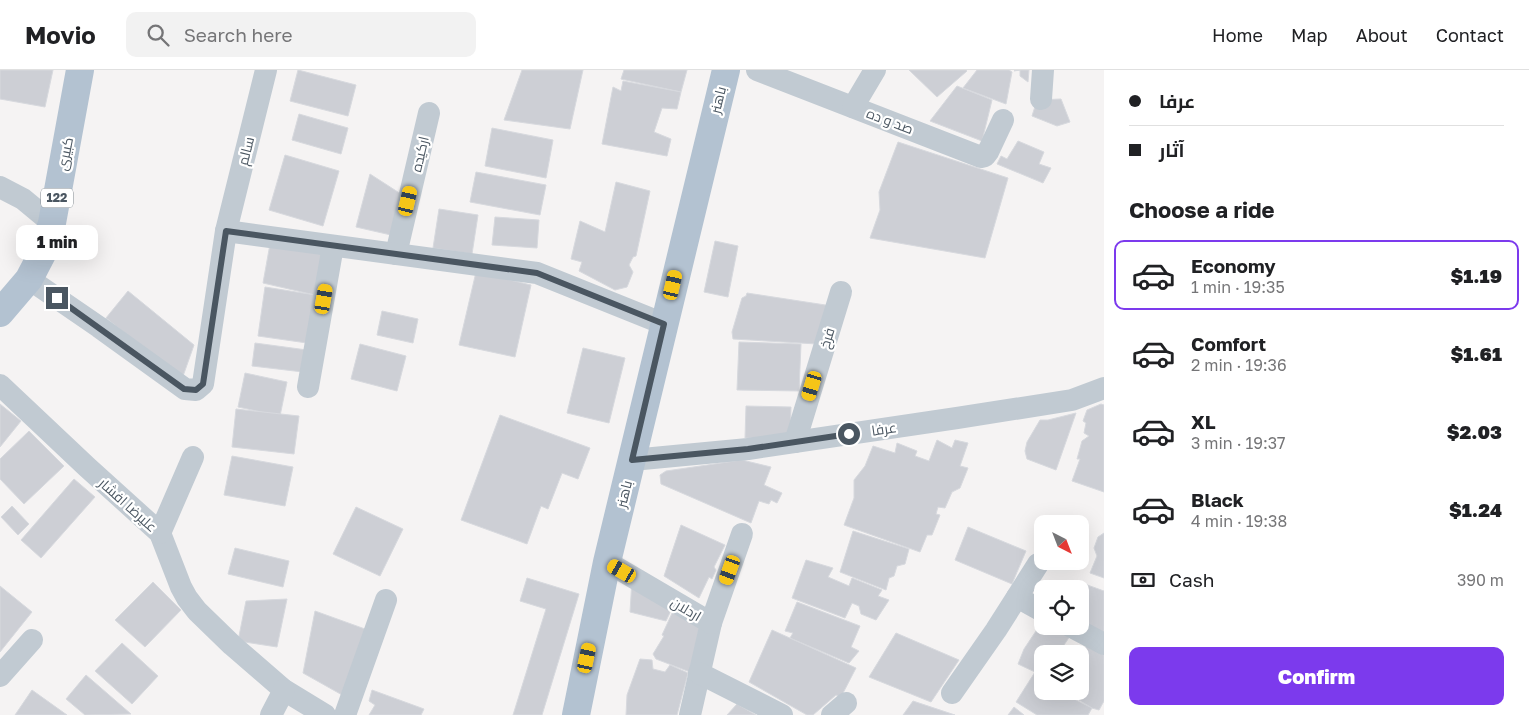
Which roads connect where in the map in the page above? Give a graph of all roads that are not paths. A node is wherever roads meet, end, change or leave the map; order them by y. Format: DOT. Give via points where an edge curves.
graph roads {
  1 [pos="80,70"];
  2 [pos="266,70"];
  3 [pos="726,70"];
  4 [pos="758,70"];
  5 [pos="875,70"];
  6 [pos="1043,70"];
  7 [pos="1041,99"];
  8 [pos="853,107"];
  9 [pos="430,113"];
  10 [pos="1003,120"];
  11 [pos="0,187"];
  12 [pos="52,223"];
  13 [pos="226,231"];
  14 [pos="333,246"];
  15 [pos="396,254"];
  16 [pos="29,279"];
  17 [pos="841,292"];
  18 [pos="0,313"];
  19 [pos="664,324"];
  20 [pos="0,385"];
  21 [pos="308,388"];
  22 [pos="1104,388"];
  23 [pos="795,442"];
  24 [pos="193,457"];
  25 [pos="632,460"];
  26 [pos="160,533"];
  27 [pos="742,534"];
  28 [pos="607,562"];
  29 [pos="1034,570"];
  30 [pos="1017,597"];
  31 [pos="386,600"];
  32 [pos="1034,607"];
  33 [pos="711,623"];
  34 [pos="1087,635"];
  35 [pos="32,640"];
  36 [pos="1104,644"];
  37 [pos="699,672"];
  38 [pos="0,676"];
  39 [pos="284,690"];
  40 [pos="952,692"];
  41 [pos="271,715"];
  42 [pos="325,715"];
  43 [pos="345,715"];
  44 [pos="576,715"];
  45 [pos="690,715"];
  46 [pos="782,715"];
  1 -- 12 [label="main road, کبیری / 122"];
  2 -- 13 [label="street, سالم"];
  3 -- 19 [label="main road, باهنر"];
  4 -- 8 [label="street, صد و ده"];
  5 -- 8 [label="street"];
  6 -- 7 [label="street"];
  8 -- 10 [label="street, صد و ده" via="981,157 988,152"];
  9 -- 15 [label="street, ارکیده"];
  11 -- 12 [label="street" via="23,199"];
  12 -- 16 [label="main road, کبیری / 122" via="43,252"];
  13 -- 14 [label="street"];
  13 -- 16 [label="street, سالم" via="203,384 196,390 184,389"];
  14 -- 15 [label="street"];
  14 -- 21 [label="street"];
  15 -- 19 [label="street" via="537,273"];
  16 -- 18 [label="main road, کبیری / 122"];
  17 -- 23 [label="street, فرخ"];
  19 -- 25 [label="main road, باهنر"];
  20 -- 26 [label="street, علیرضا افشار"];
  22 -- 23 [label="street, عرفا" via="1072,400"];
  23 -- 25 [label="street, عرفا"];
  24 -- 26 [label="street"];
  25 -- 28 [label="main road, باهنر"];
  26 -- 39 [label="street, علیرضا افشار" via="181,587 197,611"];
  27 -- 33 [label="street"];
  28 -- 33 [label="street, اردلان"];
  28 -- 44 [label="main road, باهنر"];
  29 -- 30 [label="street"];
  30 -- 32 [label="street"];
  30 -- 40 [label="street"];
  31 -- 43 [label="street"];
  33 -- 37 [label="street, اردلان"];
  34 -- 36 [label="street"];
  35 -- 38 [label="street"];
  37 -- 45 [label="street, اردلان"];
  37 -- 46 [label="street"];
  39 -- 41 [label="street"];
  39 -- 42 [label="street, علیرضا افشار"];
}
